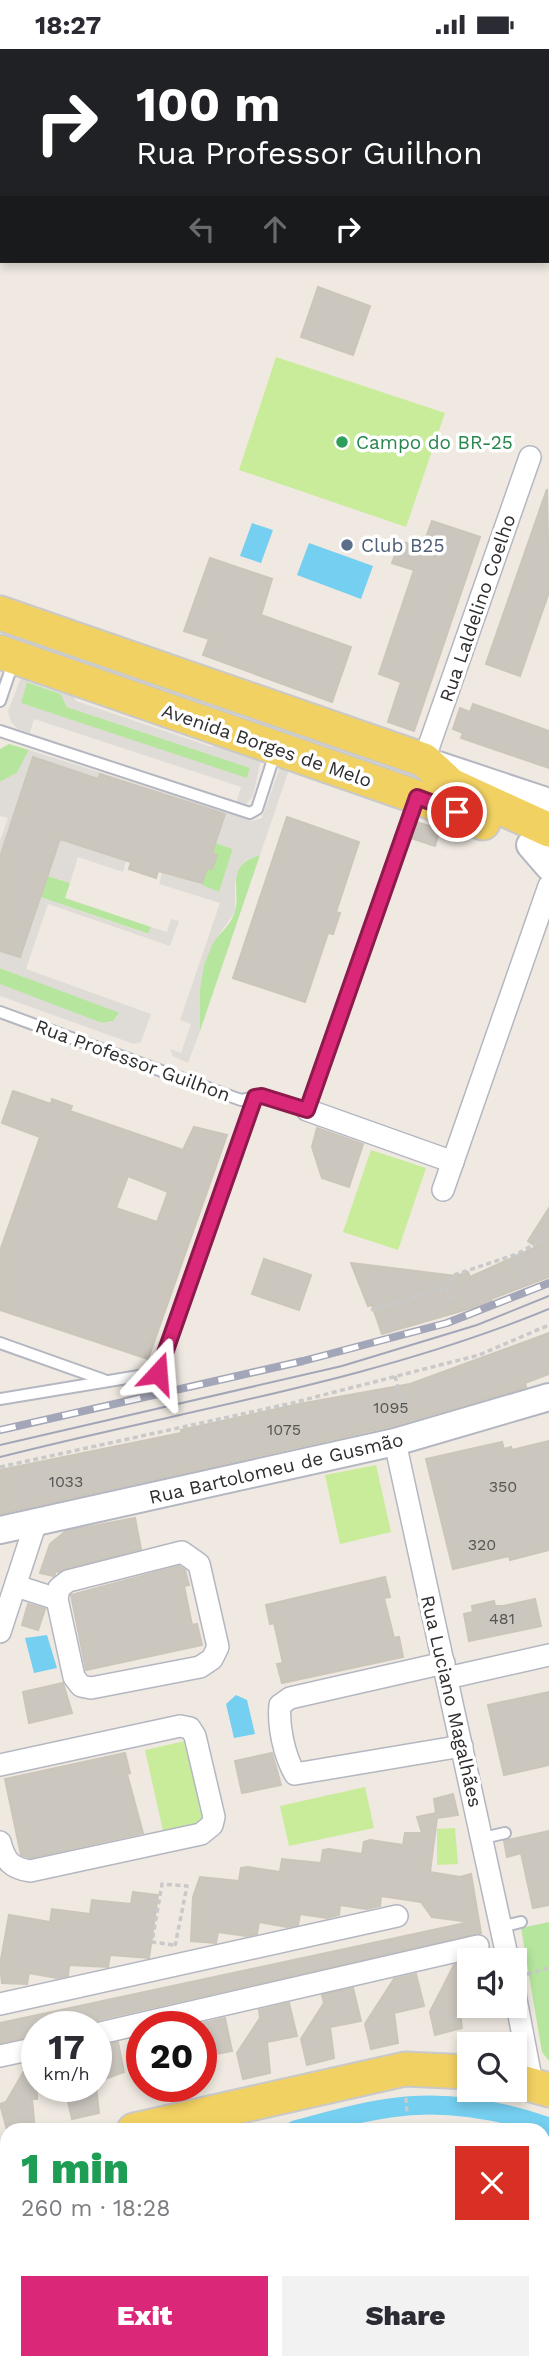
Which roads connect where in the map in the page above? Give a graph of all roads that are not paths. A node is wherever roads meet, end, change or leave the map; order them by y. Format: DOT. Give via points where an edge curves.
graph roads {
  1 [pos="530,457"];
  2 [pos="14,617"];
  3 [pos="7,655"];
  4 [pos="138,661"];
  5 [pos="55,671"];
  6 [pos="231,693"];
  7 [pos="0,701"];
  8 [pos="157,707"];
  9 [pos="0,731"];
  10 [pos="277,748"];
  11 [pos="424,760"];
  12 [pos="417,797"];
  13 [pos="549,802"];
  14 [pos="544,849"];
  15 [pos="549,886"];
  16 [pos="0,1012"];
  17 [pos="255,1097"];
  18 [pos="307,1110"];
  19 [pos="453,1161"];
  20 [pos="443,1189"];
  21 [pos="0,1343"];
  22 [pos="107,1381"];
  23 [pos="549,1397"];
  24 [pos="0,1399"];
  25 [pos="403,1439"];
  26 [pos="36,1522"];
  27 [pos="0,1531"];
  28 [pos="16,1585"];
  29 [pos="57,1599"];
  30 [pos="0,1632"];
  31 [pos="549,1655"];
  32 [pos="445,1671"];
  33 [pos="462,1746"];
  34 [pos="0,1765"];
  35 [pos="505,1833"];
  36 [pos="483,1838"];
  37 [pos="0,1842"];
  38 [pos="397,1916"];
  39 [pos="478,1946"];
  40 [pos="510,1948"];
  41 [pos="0,2004"];
  42 [pos="524,2018"];
  43 [pos="112,2030"];
  44 [pos="21,2051"];
  45 [pos="0,2056"];
  46 [pos="457,2071"];
  47 [pos="532,2084"];
  48 [pos="165,2123"];
  1 -- 11 [label="street, Rua Laldelino Coelho"];
  2 -- 3 [label="street"];
  2 -- 4 [label="main road, Avenida Borges de Melo"];
  3 -- 5 [label="main road, Avenida Borges de Melo"];
  3 -- 7 [label="lane"];
  4 -- 5 [label="main road" via="134,675 121,681"];
  4 -- 6 [label="main road, Avenida Borges de Melo"];
  5 -- 8 [label="main road, Avenida Borges de Melo"];
  6 -- 8 [label="main road" via="164,687 152,696"];
  6 -- 11 [label="main road, Avenida Borges de Melo"];
  8 -- 10 [label="main road, Avenida Borges de Melo"];
  9 -- 10 [label="lane" via="250,813 257,809"];
  10 -- 12 [label="main road, Avenida Borges de Melo"];
  11 -- 13 [label="street, Avenida Borges de Melo"];
  11 -- 14 [label="main road, Avenida Borges de Melo" via="451,785"];
  12 -- 14 [label="main road, Avenida Borges de Melo"];
  12 -- 18 [label="lane"];
  15 -- 19 [label="street"];
  16 -- 17 [label="lane, Rua Professor Guilhon" via="241,1100"];
  17 -- 18 [label="lane, Rua Professor Guilhon"];
  17 -- 22 [label="lane" via="158,1373"];
  18 -- 19 [label="street"];
  19 -- 20 [label="street"];
  21 -- 22 [label="lane"];
  22 -- 24 [label="lane"];
  23 -- 25 [label="street, Rua Bartolomeu de Gusmão"];
  25 -- 26 [label="street, Rua Bartolomeu de Gusmão"];
  25 -- 32 [label="street, Rua Luciano Magalhães"];
  26 -- 27 [label="street, Rua Bartolomeu de Gusmão"];
  26 -- 28 [label="street"];
  28 -- 29 [label="street"];
  28 -- 30 [label="street"];
  29 -- 29 [label="street" via="74,1677 81,1686 91,1688 200,1667 212,1660 218,1647 199,1565 182,1552 68,1581 59,1588"];
  31 -- 32 [label="street"];
  32 -- 33 [label="street, Rua Luciano Magalhães"];
  32 -- 33 [label="street" via="290,1698 280,1705 279,1718 295,1774"];
  33 -- 36 [label="street, Rua Luciano Magalhães"];
  34 -- 37 [label="street" via="180,1725 195,1736 214,1817 201,1834 30,1871 9,1864"];
  35 -- 36 [label="lane"];
  36 -- 40 [label="street, Rua Luciano Magalhães" via="511,1925"];
  38 -- 41 [label="street"];
  39 -- 43 [label="street"];
  42 -- 47 [label="street"];
  44 -- 45 [label="street"];
  46 -- 48 [label="main road" via="405,2069"];
}
